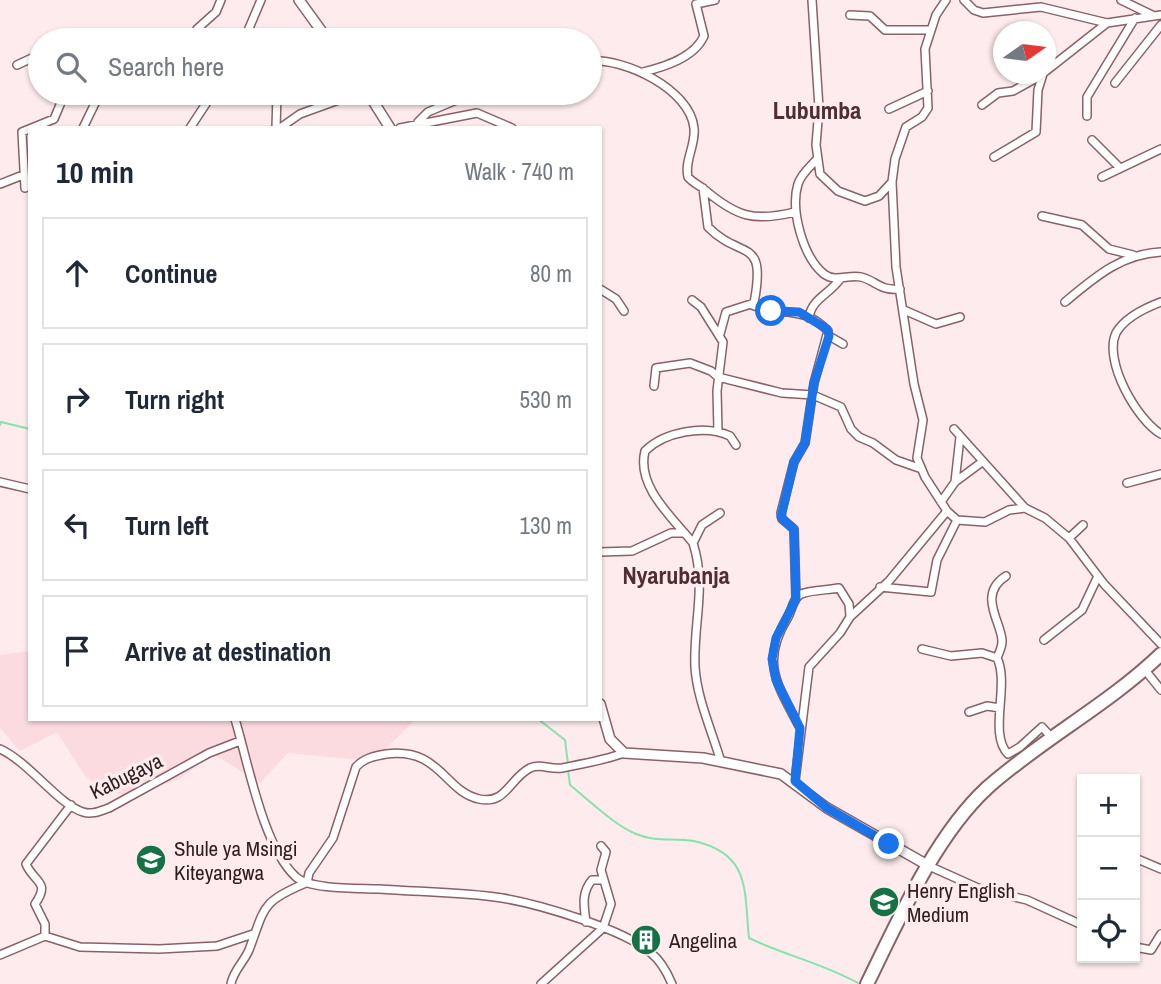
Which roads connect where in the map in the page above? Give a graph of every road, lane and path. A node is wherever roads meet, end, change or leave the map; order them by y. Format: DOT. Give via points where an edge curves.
graph roads {
  1 [pos="221,0"];
  2 [pos="261,0"];
  3 [pos="299,0"];
  4 [pos="715,0"];
  5 [pos="812,0"];
  6 [pos="946,0"];
  7 [pos="964,0"];
  8 [pos="1034,0"];
  9 [pos="1121,0"];
  10 [pos="1041,7"];
  11 [pos="850,15"];
  12 [pos="1157,15"];
  13 [pos="1135,18"];
  14 [pos="1107,23"];
  15 [pos="1161,25"];
  16 [pos="198,28"];
  17 [pos="249,28"];
  18 [pos="319,28"];
  19 [pos="931,30"];
  20 [pos="28,60"];
  21 [pos="602,60"];
  22 [pos="1056,63"];
  23 [pos="17,65"];
  24 [pos="642,72"];
  25 [pos="1115,83"];
  26 [pos="1025,84"];
  27 [pos="1040,84"];
  28 [pos="928,91"];
  29 [pos="60,105"];
  30 [pos="94,105"];
  31 [pos="205,105"];
  32 [pos="276,105"];
  33 [pos="326,105"];
  34 [pos="376,105"];
  35 [pos="445,105"];
  36 [pos="982,105"];
  37 [pos="276,109"];
  38 [pos="889,109"];
  39 [pos="1087,116"];
  40 [pos="289,120"];
  41 [pos="417,123"];
  42 [pos="37,126"];
  43 [pos="84,126"];
  44 [pos="191,126"];
  45 [pos="278,126"];
  46 [pos="281,126"];
  47 [pos="389,126"];
  48 [pos="407,126"];
  49 [pos="507,126"];
  50 [pos="28,130"];
  51 [pos="1092,140"];
  52 [pos="1161,149"];
  53 [pos="994,157"];
  54 [pos="817,159"];
  55 [pos="1120,168"];
  56 [pos="23,175"];
  57 [pos="1102,177"];
  58 [pos="892,182"];
  59 [pos="0,184"];
  60 [pos="25,188"];
  61 [pos="703,188"];
  62 [pos="795,212"];
  63 [pos="1042,216"];
  64 [pos="1161,252"];
  65 [pos="1134,255"];
  66 [pos="839,279"];
  67 [pos="900,289"];
  68 [pos="602,290"];
  69 [pos="692,300"];
  70 [pos="1065,302"];
  71 [pos="1161,302"];
  72 [pos="752,305"];
  73 [pos="904,310"];
  74 [pos="624,311"];
  75 [pos="960,317"];
  76 [pos="809,318"];
  77 [pos="720,334"];
  78 [pos="829,336"];
  79 [pos="843,344"];
  80 [pos="718,377"];
  81 [pos="654,386"];
  82 [pos="813,395"];
  83 [pos="954,429"];
  84 [pos="718,431"];
  85 [pos="1161,435"];
  86 [pos="960,437"];
  87 [pos="736,445"];
  88 [pos="982,462"];
  89 [pos="919,468"];
  90 [pos="1161,474"];
  91 [pos="0,482"];
  92 [pos="955,482"];
  93 [pos="1127,483"];
  94 [pos="28,489"];
  95 [pos="941,502"];
  96 [pos="1024,508"];
  97 [pos="947,510"];
  98 [pos="720,513"];
  99 [pos="957,520"];
  100 [pos="1083,526"];
  101 [pos="684,533"];
  102 [pos="1069,538"];
  103 [pos="693,543"];
  104 [pos="602,552"];
  105 [pos="1006,576"];
  106 [pos="1098,576"];
  107 [pos="880,587"];
  108 [pos="796,599"];
  109 [pos="850,617"];
  110 [pos="1044,640"];
  111 [pos="1161,644"];
  112 [pos="922,649"];
  113 [pos="1161,654"];
  114 [pos="997,658"];
  115 [pos="1145,670"];
  116 [pos="1161,690"];
  117 [pos="1000,708"];
  118 [pos="602,712"];
  119 [pos="969,712"];
  120 [pos="236,721"];
  121 [pos="800,728"];
  122 [pos="1052,739"];
  123 [pos="240,741"];
  124 [pos="0,749"];
  125 [pos="624,753"];
  126 [pos="721,762"];
  127 [pos="795,781"];
  128 [pos="71,805"];
  129 [pos="601,846"];
  130 [pos="1140,860"];
  131 [pos="929,866"];
  132 [pos="1161,869"];
  133 [pos="602,880"];
  134 [pos="306,883"];
  135 [pos="586,922"];
  136 [pos="1077,923"];
  137 [pos="603,928"];
  138 [pos="253,934"];
  139 [pos="1161,934"];
  140 [pos="45,936"];
  141 [pos="1140,948"];
  142 [pos="0,955"];
  143 [pos="231,984"];
  144 [pos="541,984"];
  145 [pos="672,984"];
  146 [pos="867,984"];
  1 -- 16 [label="street" via="216,12"];
  2 -- 17 [label="street"];
  3 -- 18 [label="street"];
  4 -- 24 [label="street" via="696,5 704,36 692,52"];
  5 -- 54 [label="street" via="819,108"];
  6 -- 19 [label="street"];
  7 -- 10 [label="street" via="983,13"];
  8 -- 10 [label="street"];
  9 -- 12 [label="street"];
  10 -- 14 [label="street"];
  11 -- 19 [label="street" via="870,16 892,32"];
  12 -- 13 [label="street"];
  13 -- 14 [label="street"];
  13 -- 39 [label="street" via="1087,97"];
  14 -- 22 [label="street"];
  15 -- 25 [label="street"];
  19 -- 28 [label="street" via="924,61"];
  20 -- 23 [label="street"];
  21 -- 24 [label="street"];
  24 -- 61 [label="street" via="674,94 689,113 694,140 687,172 690,181"];
  26 -- 36 [label="street" via="998,93"];
  27 -- 53 [label="street" via="1036,132"];
  28 -- 38 [label="street"];
  28 -- 58 [label="street" via="926,113 912,121 903,134"];
  29 -- 42 [label="street" via="54,119"];
  30 -- 43 [label="street"];
  31 -- 44 [label="street"];
  32 -- 37 [label="street"];
  33 -- 40 [label="street"];
  34 -- 47 [label="street"];
  35 -- 41 [label="street"];
  37 -- 40 [label="street"];
  37 -- 45 [label="street"];
  40 -- 46 [label="street"];
  41 -- 48 [label="street"];
  41 -- 49 [label="street" via="477,113"];
  50 -- 56 [label="street" via="22,132"];
  51 -- 55 [label="street"];
  52 -- 55 [label="street"];
  54 -- 58 [label="street" via="827,183 858,200 879,196"];
  54 -- 62 [label="street" via="799,181"];
  55 -- 57 [label="street"];
  56 -- 59 [label="street"];
  56 -- 60 [label="street"];
  58 -- 67 [label="street"];
  61 -- 62 [label="street" via="742,215 759,218"];
  61 -- 72 [label="street" via="708,227 754,256 757,278"];
  62 -- 66 [label="street" via="816,264 825,275"];
  63 -- 65 [label="street" via="1082,225 1109,249"];
  64 -- 65 [label="street"];
  65 -- 70 [label="street"];
  66 -- 67 [label="street" via="857,276 880,289"];
  66 -- 76 [label="street" via="812,306"];
  67 -- 73 [label="street"];
  68 -- 74 [label="street"];
  69 -- 77 [label="street"];
  71 -- 85 [label="street" via="1133,315 1116,333 1113,346 1128,395"];
  72 -- 76 [label="street" via="799,312"];
  72 -- 77 [label="street" via="726,312"];
  73 -- 75 [label="street" via="936,324"];
  73 -- 89 [label="street" via="923,420"];
  76 -- 78 [label="street" via="827,329"];
  77 -- 80 [label="street" via="723,350"];
  78 -- 79 [label="street"];
  78 -- 82 [label="street"];
  80 -- 81 [label="street" via="702,366 678,362 656,368"];
  80 -- 82 [label="street" via="782,393"];
  80 -- 84 [label="street"];
  82 -- 89 [label="street" via="841,407 859,437"];
  82 -- 108 [label="street" via="805,443 794,462 781,517 794,530"];
  83 -- 86 [label="street"];
  84 -- 87 [label="street"];
  84 -- 101 [label="street" via="694,431 657,440 645,451 651,489"];
  86 -- 88 [label="street"];
  86 -- 92 [label="street"];
  88 -- 92 [label="street"];
  88 -- 96 [label="street"];
  89 -- 95 [label="street"];
  90 -- 93 [label="street"];
  91 -- 94 [label="street"];
  92 -- 95 [label="street"];
  95 -- 97 [label="street"];
  96 -- 99 [label="street" via="985,522"];
  96 -- 102 [label="street"];
  97 -- 99 [label="street"];
  97 -- 107 [label="street"];
  98 -- 103 [label="street" via="702,525"];
  99 -- 107 [label="street" via="937,560 932,592"];
  100 -- 102 [label="street"];
  101 -- 103 [label="street"];
  101 -- 104 [label="street" via="671,533 632,551"];
  102 -- 106 [label="street"];
  103 -- 126 [label="street" via="701,572 697,681"];
  105 -- 114 [label="street" via="998,584 991,608 1002,642"];
  106 -- 110 [label="street" via="1082,610"];
  106 -- 111 [label="street"];
  107 -- 109 [label="street"];
  108 -- 109 [label="street" via="839,589 849,604"];
  108 -- 121 [label="street" via="776,638 772,659 776,680"];
  109 -- 121 [label="street" via="809,667"];
  112 -- 114 [label="street"];
  113 -- 115 [label="highway"];
  114 -- 117 [label="street" via="1002,680"];
  115 -- 116 [label="street"];
  115 -- 122 [label="highway"];
  117 -- 119 [label="street" via="987,706"];
  117 -- 122 [label="street" via="1003,748 1008,754 1042,727"];
  118 -- 125 [label="street" via="610,739"];
  120 -- 123 [label="street"];
  121 -- 127 [label="street"];
  122 -- 131 [label="highway" via="976,800"];
  123 -- 128 [label="street, Kabugaya" via="109,808 92,813"];
  123 -- 134 [label="street" via="275,846 288,869"];
  124 -- 128 [label="street, Kabugaya" via="21,761"];
  125 -- 126 [label="street"];
  125 -- 134 [label="street" via="562,768 535,766 493,800 467,795 434,765 412,755 393,753 364,760 356,766 328,848"];
  126 -- 127 [label="street"];
  127 -- 131 [label="street" via="827,808"];
  128 -- 140 [label="street" via="26,864 42,887 36,904"];
  129 -- 133 [label="street" via="606,852"];
  130 -- 132 [label="street"];
  131 -- 136 [label="street"];
  131 -- 146 [label="highway"];
  133 -- 135 [label="street" via="593,880 586,888"];
  133 -- 137 [label="street" via="611,904"];
  134 -- 135 [label="street" via="505,898"];
  134 -- 138 [label="street" via="267,904"];
  135 -- 137 [label="street"];
  137 -- 144 [label="street"];
  137 -- 145 [label="street" via="651,953"];
  138 -- 140 [label="street" via="217,946 159,949 80,947"];
  138 -- 143 [label="street"];
  139 -- 141 [label="street" via="1150,950"];
  140 -- 142 [label="street"];
}
